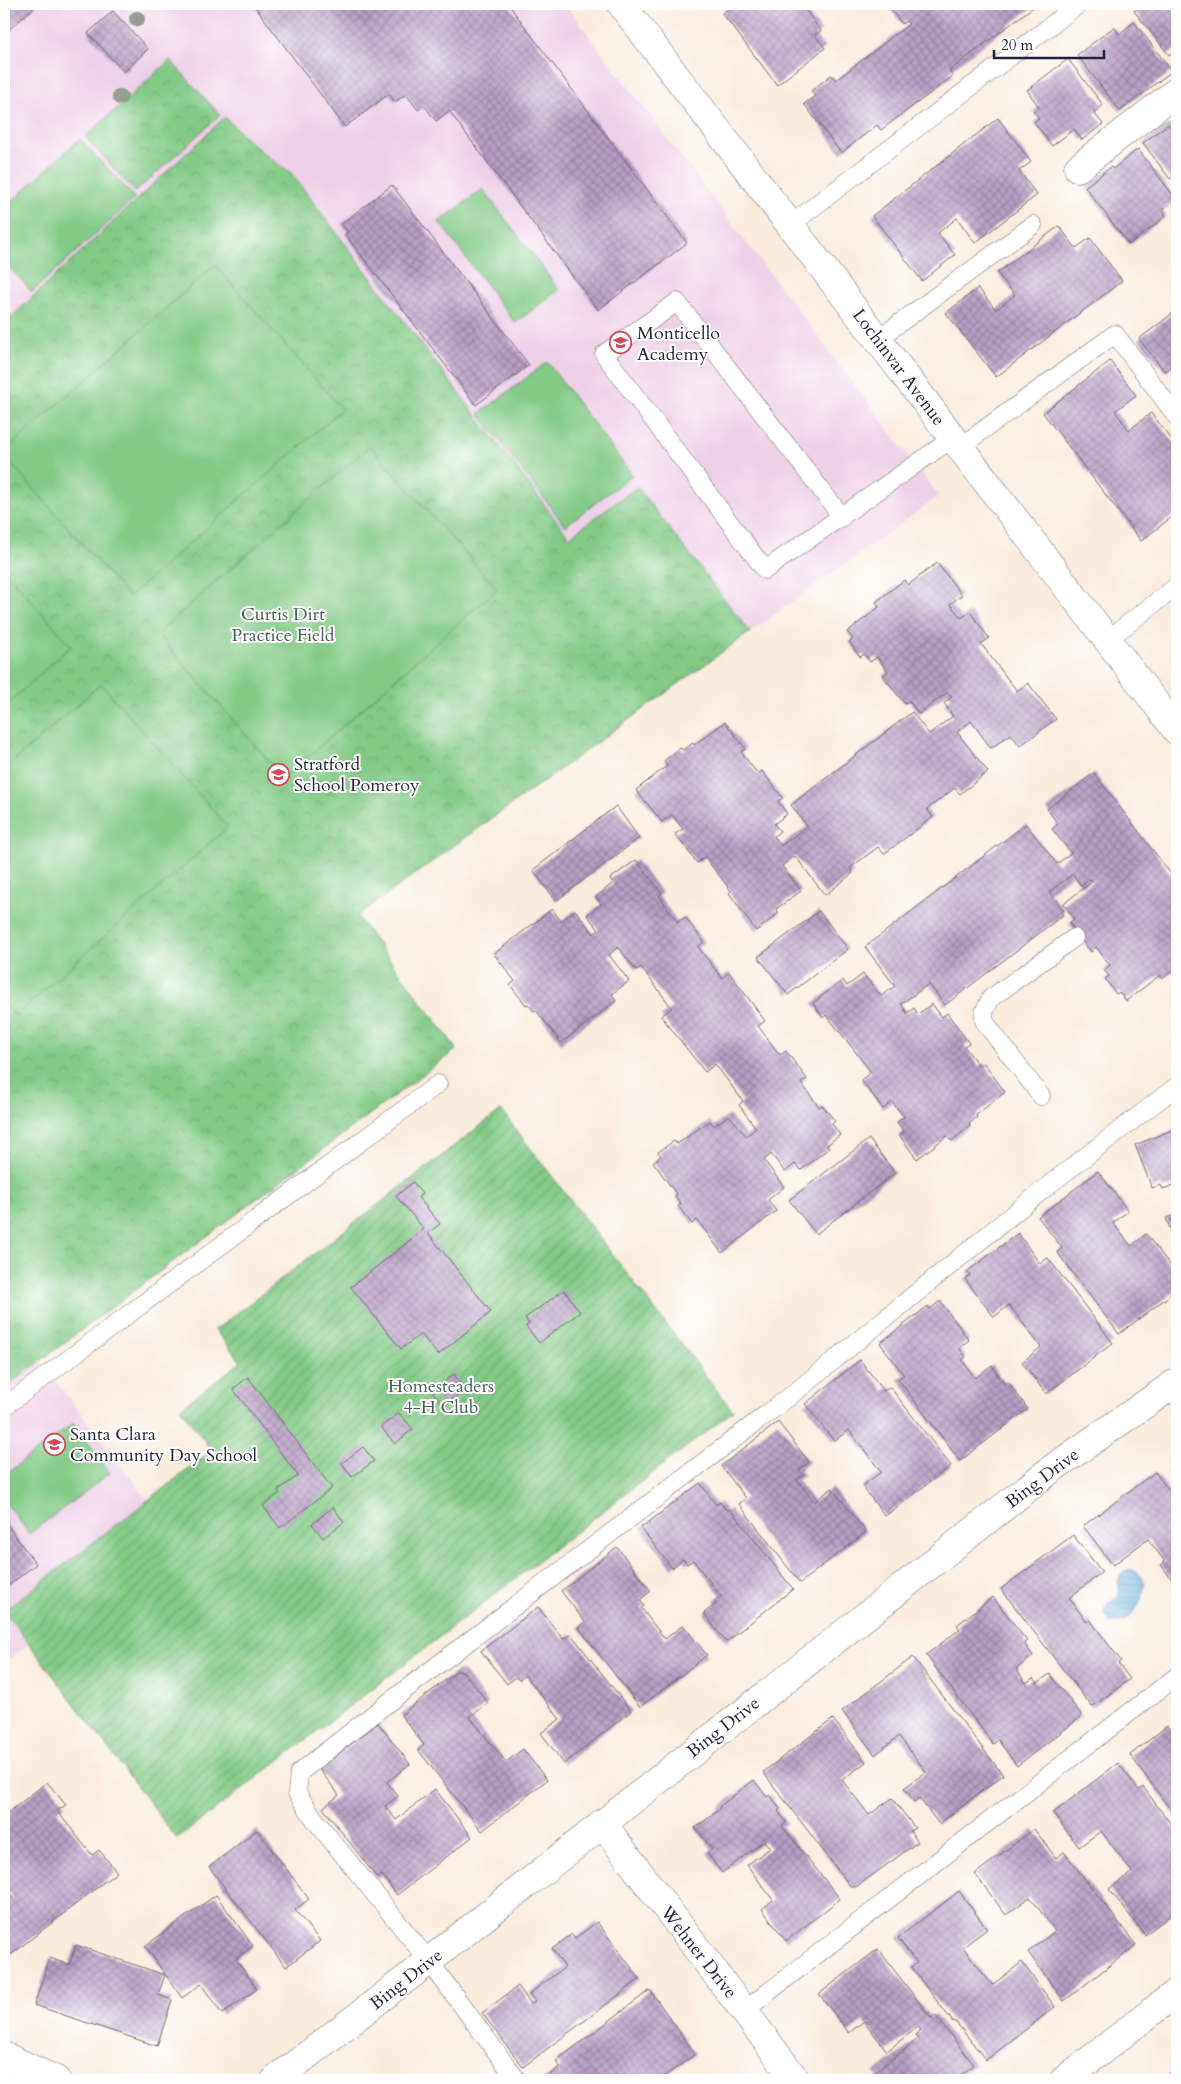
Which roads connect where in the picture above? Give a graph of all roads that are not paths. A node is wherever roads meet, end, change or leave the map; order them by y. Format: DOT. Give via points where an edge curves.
graph roads {
  1 [pos="621,4"];
  2 [pos="1079,4"];
  3 [pos="1177,91"];
  4 [pos="1078,168"];
  5 [pos="790,225"];
  6 [pos="1033,225"];
  7 [pos="878,339"];
  8 [pos="1177,417"];
  9 [pos="956,442"];
  10 [pos="842,517"];
  11 [pos="1177,586"];
  12 [pos="1107,640"];
  13 [pos="1177,731"];
  14 [pos="1074,938"];
  15 [pos="438,1084"];
  16 [pos="1177,1086"];
  17 [pos="1041,1096"];
  18 [pos="1177,1382"];
  19 [pos="4,1407"];
  20 [pos="1177,1676"];
  21 [pos="602,1823"];
  22 [pos="429,1961"];
  23 [pos="1177,1992"];
  24 [pos="744,2011"];
  25 [pos="4,2056"];
  26 [pos="56,2080"];
  27 [pos="275,2080"];
  28 [pos="517,2080"];
  29 [pos="796,2080"];
  30 [pos="1064,2080"];
  1 -- 5 [label="street, Lochinvar Avenue"];
  2 -- 5 [label="lane"];
  3 -- 4 [label="street"];
  5 -- 7 [label="street, Lochinvar Avenue"];
  6 -- 7 [label="lane"];
  7 -- 9 [label="street, Lochinvar Avenue"];
  8 -- 9 [label="lane" via="1115,334"];
  9 -- 10 [label="lane"];
  9 -- 12 [label="street, Lochinvar Avenue"];
  10 -- 10 [label="lane" via="677,302 604,354 765,570"];
  11 -- 12 [label="lane"];
  12 -- 13 [label="street, Lochinvar Avenue"];
  14 -- 17 [label="lane" via="991,998 984,1012 984,1021"];
  15 -- 19 [label="lane"];
  16 -- 22 [label="lane" via="1050,1184 789,1397 299,1773 297,1793 314,1820"];
  18 -- 21 [label="street, Bing Drive" via="1054,1468"];
  20 -- 24 [label="lane"];
  21 -- 22 [label="street, Bing Drive"];
  21 -- 24 [label="street, Wehner Drive"];
  22 -- 27 [label="street, Bing Drive"];
  22 -- 28 [label="lane"];
  23 -- 30 [label="street"];
  24 -- 29 [label="street, Wehner Drive"];
  25 -- 26 [label="street"];
}
